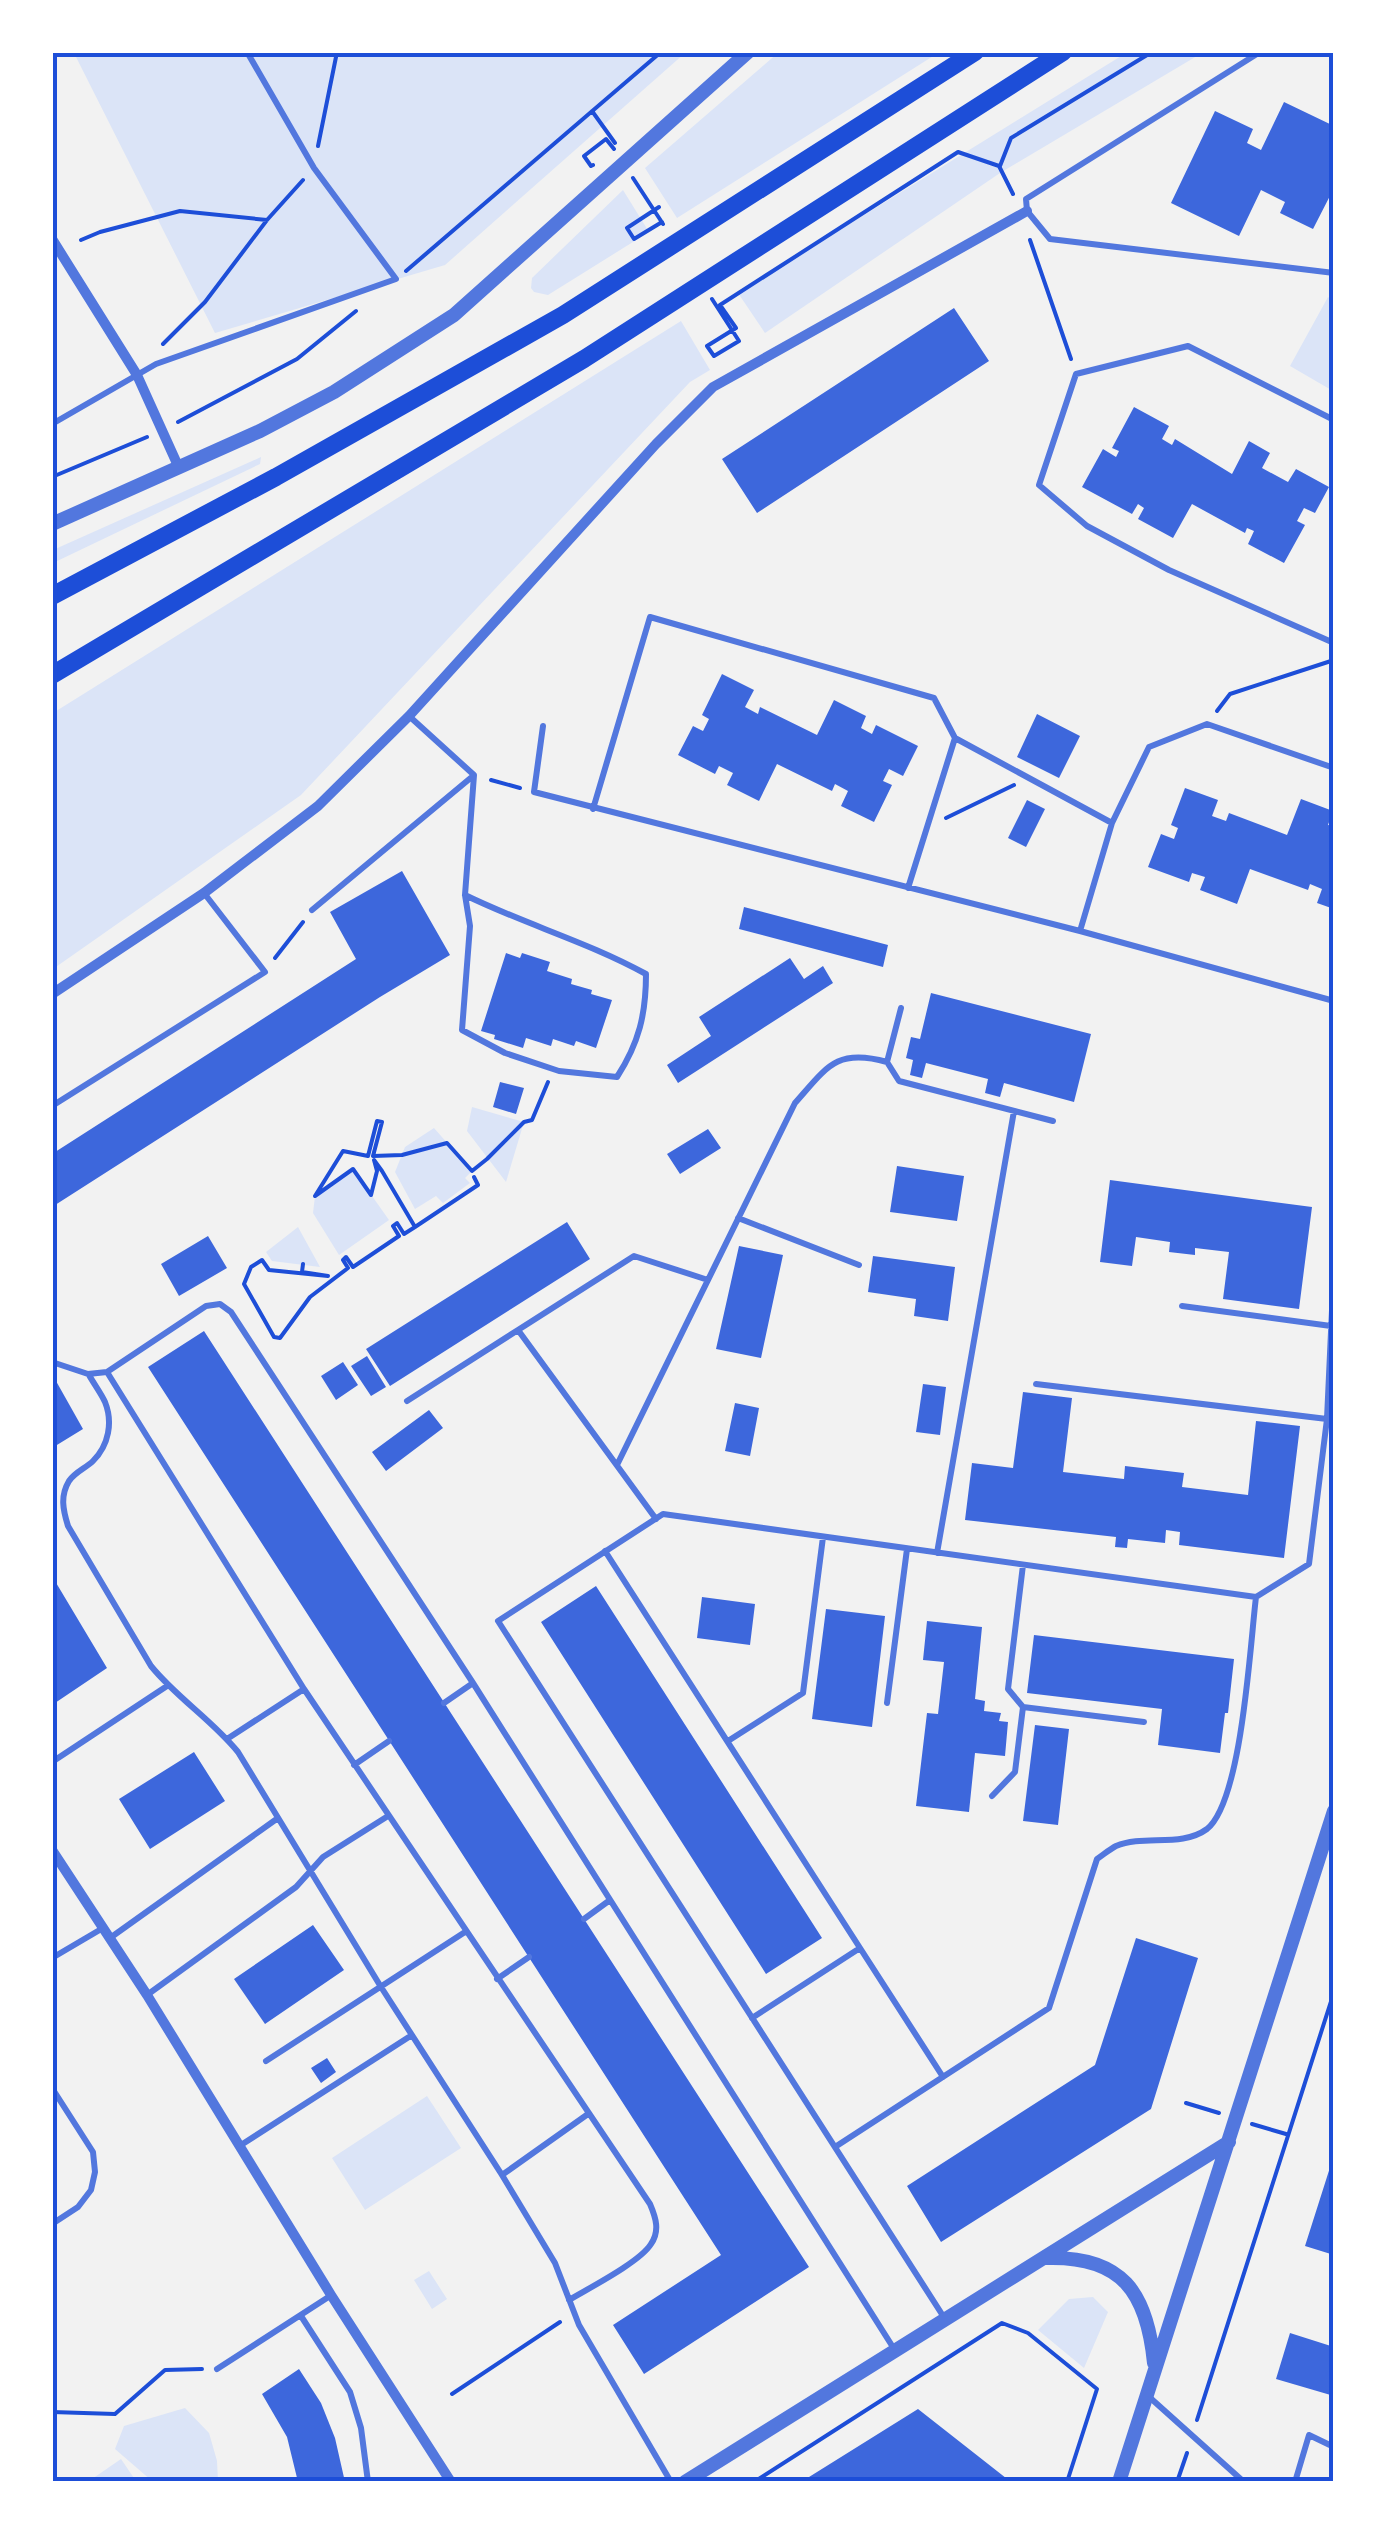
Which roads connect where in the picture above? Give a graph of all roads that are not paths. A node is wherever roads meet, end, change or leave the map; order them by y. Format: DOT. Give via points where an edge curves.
graph roads {
  1 [pos="247,52"];
  2 [pos="748,52"];
  3 [pos="975,52"];
  4 [pos="1063,52"];
  5 [pos="1260,52"];
  6 [pos="1025,208"];
  7 [pos="52,239"];
  8 [pos="1334,273"];
  9 [pos="137,376"];
  10 [pos="1334,420"];
  11 [pos="52,424"];
  12 [pos="178,468"];
  13 [pos="52,524"];
  14 [pos="52,596"];
  15 [pos="1334,644"];
  16 [pos="52,676"];
  17 [pos="410,716"];
  18 [pos="542,726"];
  19 [pos="955,738"];
  20 [pos="1334,768"];
  21 [pos="474,776"];
  22 [pos="593,809"];
  23 [pos="1112,823"];
  24 [pos="908,888"];
  25 [pos="204,893"];
  26 [pos="465,895"];
  27 [pos="312,910"];
  28 [pos="1080,931"];
  29 [pos="52,994"];
  30 [pos="1334,1001"];
  31 [pos="902,1008"];
  32 [pos="888,1062"];
  33 [pos="52,1106"];
  34 [pos="1014,1111"];
  35 [pos="1054,1121"];
  36 [pos="738,1218"];
  37 [pos="859,1265"];
  38 [pos="1334,1268"];
  39 [pos="708,1280"];
  40 [pos="1182,1306"];
  41 [pos="1331,1326"];
  42 [pos="518,1330"];
  43 [pos="52,1362"];
  44 [pos="107,1372"];
  45 [pos="88,1374"];
  46 [pos="1036,1384"];
  47 [pos="407,1400"];
  48 [pos="1327,1419"];
  49 [pos="618,1465"];
  50 [pos="656,1518"];
  51 [pos="822,1537"];
  52 [pos="907,1548"];
  53 [pos="605,1552"];
  54 [pos="937,1553"];
  55 [pos="1023,1565"];
  56 [pos="1256,1598"];
  57 [pos="473,1683"];
  58 [pos="167,1686"];
  59 [pos="304,1690"];
  60 [pos="444,1702"];
  61 [pos="887,1703"];
  62 [pos="1023,1707"];
  63 [pos="1144,1722"];
  64 [pos="227,1740"];
  65 [pos="389,1740"];
  66 [pos="728,1741"];
  67 [pos="52,1762"];
  68 [pos="354,1765"];
  69 [pos="992,1796"];
  70 [pos="1334,1811"];
  71 [pos="388,1816"];
  72 [pos="278,1818"];
  73 [pos="52,1850"];
  74 [pos="310,1871"];
  75 [pos="610,1900"];
  76 [pos="584,1919"];
  77 [pos="104,1928"];
  78 [pos="466,1932"];
  79 [pos="110,1938"];
  80 [pos="860,1948"];
  81 [pos="529,1957"];
  82 [pos="52,1958"];
  83 [pos="497,1980"];
  84 [pos="381,1987"];
  85 [pos="148,1995"];
  86 [pos="752,2018"];
  87 [pos="412,2035"];
  88 [pos="266,2061"];
  89 [pos="943,2077"];
  90 [pos="52,2088"];
  91 [pos="588,2114"];
  92 [pos="1229,2142"];
  93 [pos="241,2145"];
  94 [pos="835,2147"];
  95 [pos="502,2175"];
  96 [pos="52,2224"];
  97 [pos="1044,2258"];
  98 [pos="331,2295"];
  99 [pos="569,2300"];
  100 [pos="301,2316"];
  101 [pos="946,2320"];
  102 [pos="896,2352"];
  103 [pos="217,2369"];
  104 [pos="1154,2369"];
  105 [pos="1146,2394"];
  106 [pos="1334,2446"];
  107 [pos="368,2482"];
  108 [pos="451,2482"];
  109 [pos="671,2482"];
  110 [pos="685,2482"];
  111 [pos="1118,2482"];
  112 [pos="1244,2482"];
  113 [pos="1295,2482"];
  1 -- 9 [label="lane" via="314,168 396,279"];
  2 -- 12 [label="street" via="454,315 334,392"];
  3 -- 14 [label="main road" via="563,314"];
  4 -- 16 [label="main road" via="584,359"];
  5 -- 6 [label="lane"];
  6 -- 8 [label="lane" via="1050,239"];
  6 -- 17 [label="street" via="713,387"];
  7 -- 9 [label="street"];
  9 -- 11 [label="lane"];
  9 -- 12 [label="street"];
  10 -- 15 [label="lane" via="1188,346 1076,374 1038,485 1088,526 1169,570"];
  12 -- 13 [label="street"];
  17 -- 21 [label="lane"];
  17 -- 25 [label="street" via="318,806"];
  18 -- 22 [label="lane" via="534,792"];
  19 -- 22 [label="lane" via="934,698 650,617"];
  19 -- 23 [label="lane"];
  19 -- 24 [label="lane"];
  20 -- 23 [label="lane" via="1207,724 1149,747"];
  21 -- 26 [label="lane"];
  21 -- 27 [label="lane"];
  22 -- 24 [label="lane"];
  23 -- 28 [label="lane"];
  24 -- 28 [label="lane"];
  25 -- 29 [label="street"];
  25 -- 33 [label="lane" via="265,972"];
  26 -- 26 [label="lane" via="470,926 462,1030 554,1069 617,1077 642,1028 646,974"];
  28 -- 30 [label="lane"];
  31 -- 32 [label="lane"];
  32 -- 34 [label="lane" via="899,1081"];
  32 -- 36 [label="lane" via="848,1056 823,1071 794,1103"];
  34 -- 35 [label="lane"];
  34 -- 54 [label="lane"];
  36 -- 37 [label="lane"];
  36 -- 39 [label="lane"];
  38 -- 41 [label="lane"];
  39 -- 42 [label="lane" via="634,1256"];
  39 -- 49 [label="lane"];
  40 -- 41 [label="lane"];
  41 -- 48 [label="lane"];
  42 -- 47 [label="lane"];
  42 -- 49 [label="lane"];
  43 -- 45 [label="lane"];
  44 -- 45 [label="lane"];
  44 -- 57 [label="lane" via="206,1306 226,1306"];
  44 -- 59 [label="lane"];
  45 -- 58 [label="lane" via="105,1402 108,1436 71,1478 62,1507"];
  46 -- 48 [label="lane"];
  48 -- 56 [label="lane" via="1309,1564"];
  49 -- 50 [label="lane"];
  50 -- 51 [label="lane"];
  50 -- 53 [label="lane"];
  51 -- 52 [label="lane"];
  51 -- 66 [label="lane" via="803,1693"];
  52 -- 54 [label="lane"];
  52 -- 61 [label="lane"];
  53 -- 66 [label="lane"];
  53 -- 86 [label="lane" via="498,1621"];
  54 -- 55 [label="lane"];
  55 -- 56 [label="lane"];
  55 -- 62 [label="lane" via="1008,1689"];
  56 -- 89 [label="lane" via="1236,1762 1223,1809 1190,1837 1118,1845 1097,1859 1050,2008"];
  57 -- 60 [label="lane"];
  57 -- 75 [label="lane"];
  58 -- 64 [label="lane"];
  58 -- 67 [label="lane"];
  59 -- 64 [label="lane"];
  59 -- 68 [label="lane"];
  62 -- 63 [label="lane"];
  62 -- 69 [label="lane" via="1014,1772"];
  64 -- 72 [label="lane"];
  65 -- 68 [label="lane"];
  66 -- 80 [label="lane"];
  68 -- 71 [label="lane"];
  70 -- 92 [label="street"];
  71 -- 74 [label="lane"];
  71 -- 78 [label="lane"];
  72 -- 74 [label="lane"];
  72 -- 79 [label="lane"];
  73 -- 77 [label="street"];
  74 -- 84 [label="lane"];
  74 -- 85 [label="lane"];
  75 -- 76 [label="lane"];
  75 -- 102 [label="lane"];
  77 -- 79 [label="street"];
  77 -- 82 [label="lane"];
  78 -- 83 [label="lane"];
  78 -- 84 [label="lane"];
  79 -- 85 [label="street"];
  80 -- 86 [label="lane"];
  80 -- 89 [label="lane"];
  81 -- 83 [label="lane"];
  83 -- 91 [label="lane"];
  84 -- 87 [label="lane"];
  84 -- 88 [label="lane"];
  85 -- 93 [label="street"];
  86 -- 94 [label="lane"];
  87 -- 93 [label="lane"];
  87 -- 95 [label="lane"];
  89 -- 94 [label="lane"];
  90 -- 96 [label="lane" via="94,2152 95,2172 78,2207"];
  91 -- 95 [label="lane"];
  91 -- 99 [label="lane" via="650,2204 656,2232 640,2256"];
  92 -- 97 [label="street"];
  92 -- 104 [label="street"];
  93 -- 98 [label="street"];
  94 -- 101 [label="lane"];
  95 -- 99 [label="lane" via="556,2263"];
  97 -- 101 [label="street"];
  97 -- 104 [label="street" via="1098,2262 1130,2286 1152,2336"];
  98 -- 100 [label="lane"];
  98 -- 108 [label="street"];
  99 -- 109 [label="lane"];
  100 -- 103 [label="lane"];
  100 -- 107 [label="lane" via="350,2392"];
  101 -- 102 [label="street"];
  102 -- 110 [label="street"];
  104 -- 105 [label="street"];
  105 -- 111 [label="street"];
  105 -- 112 [label="lane"];
  106 -- 113 [label="lane" via="1309,2435"];
}
